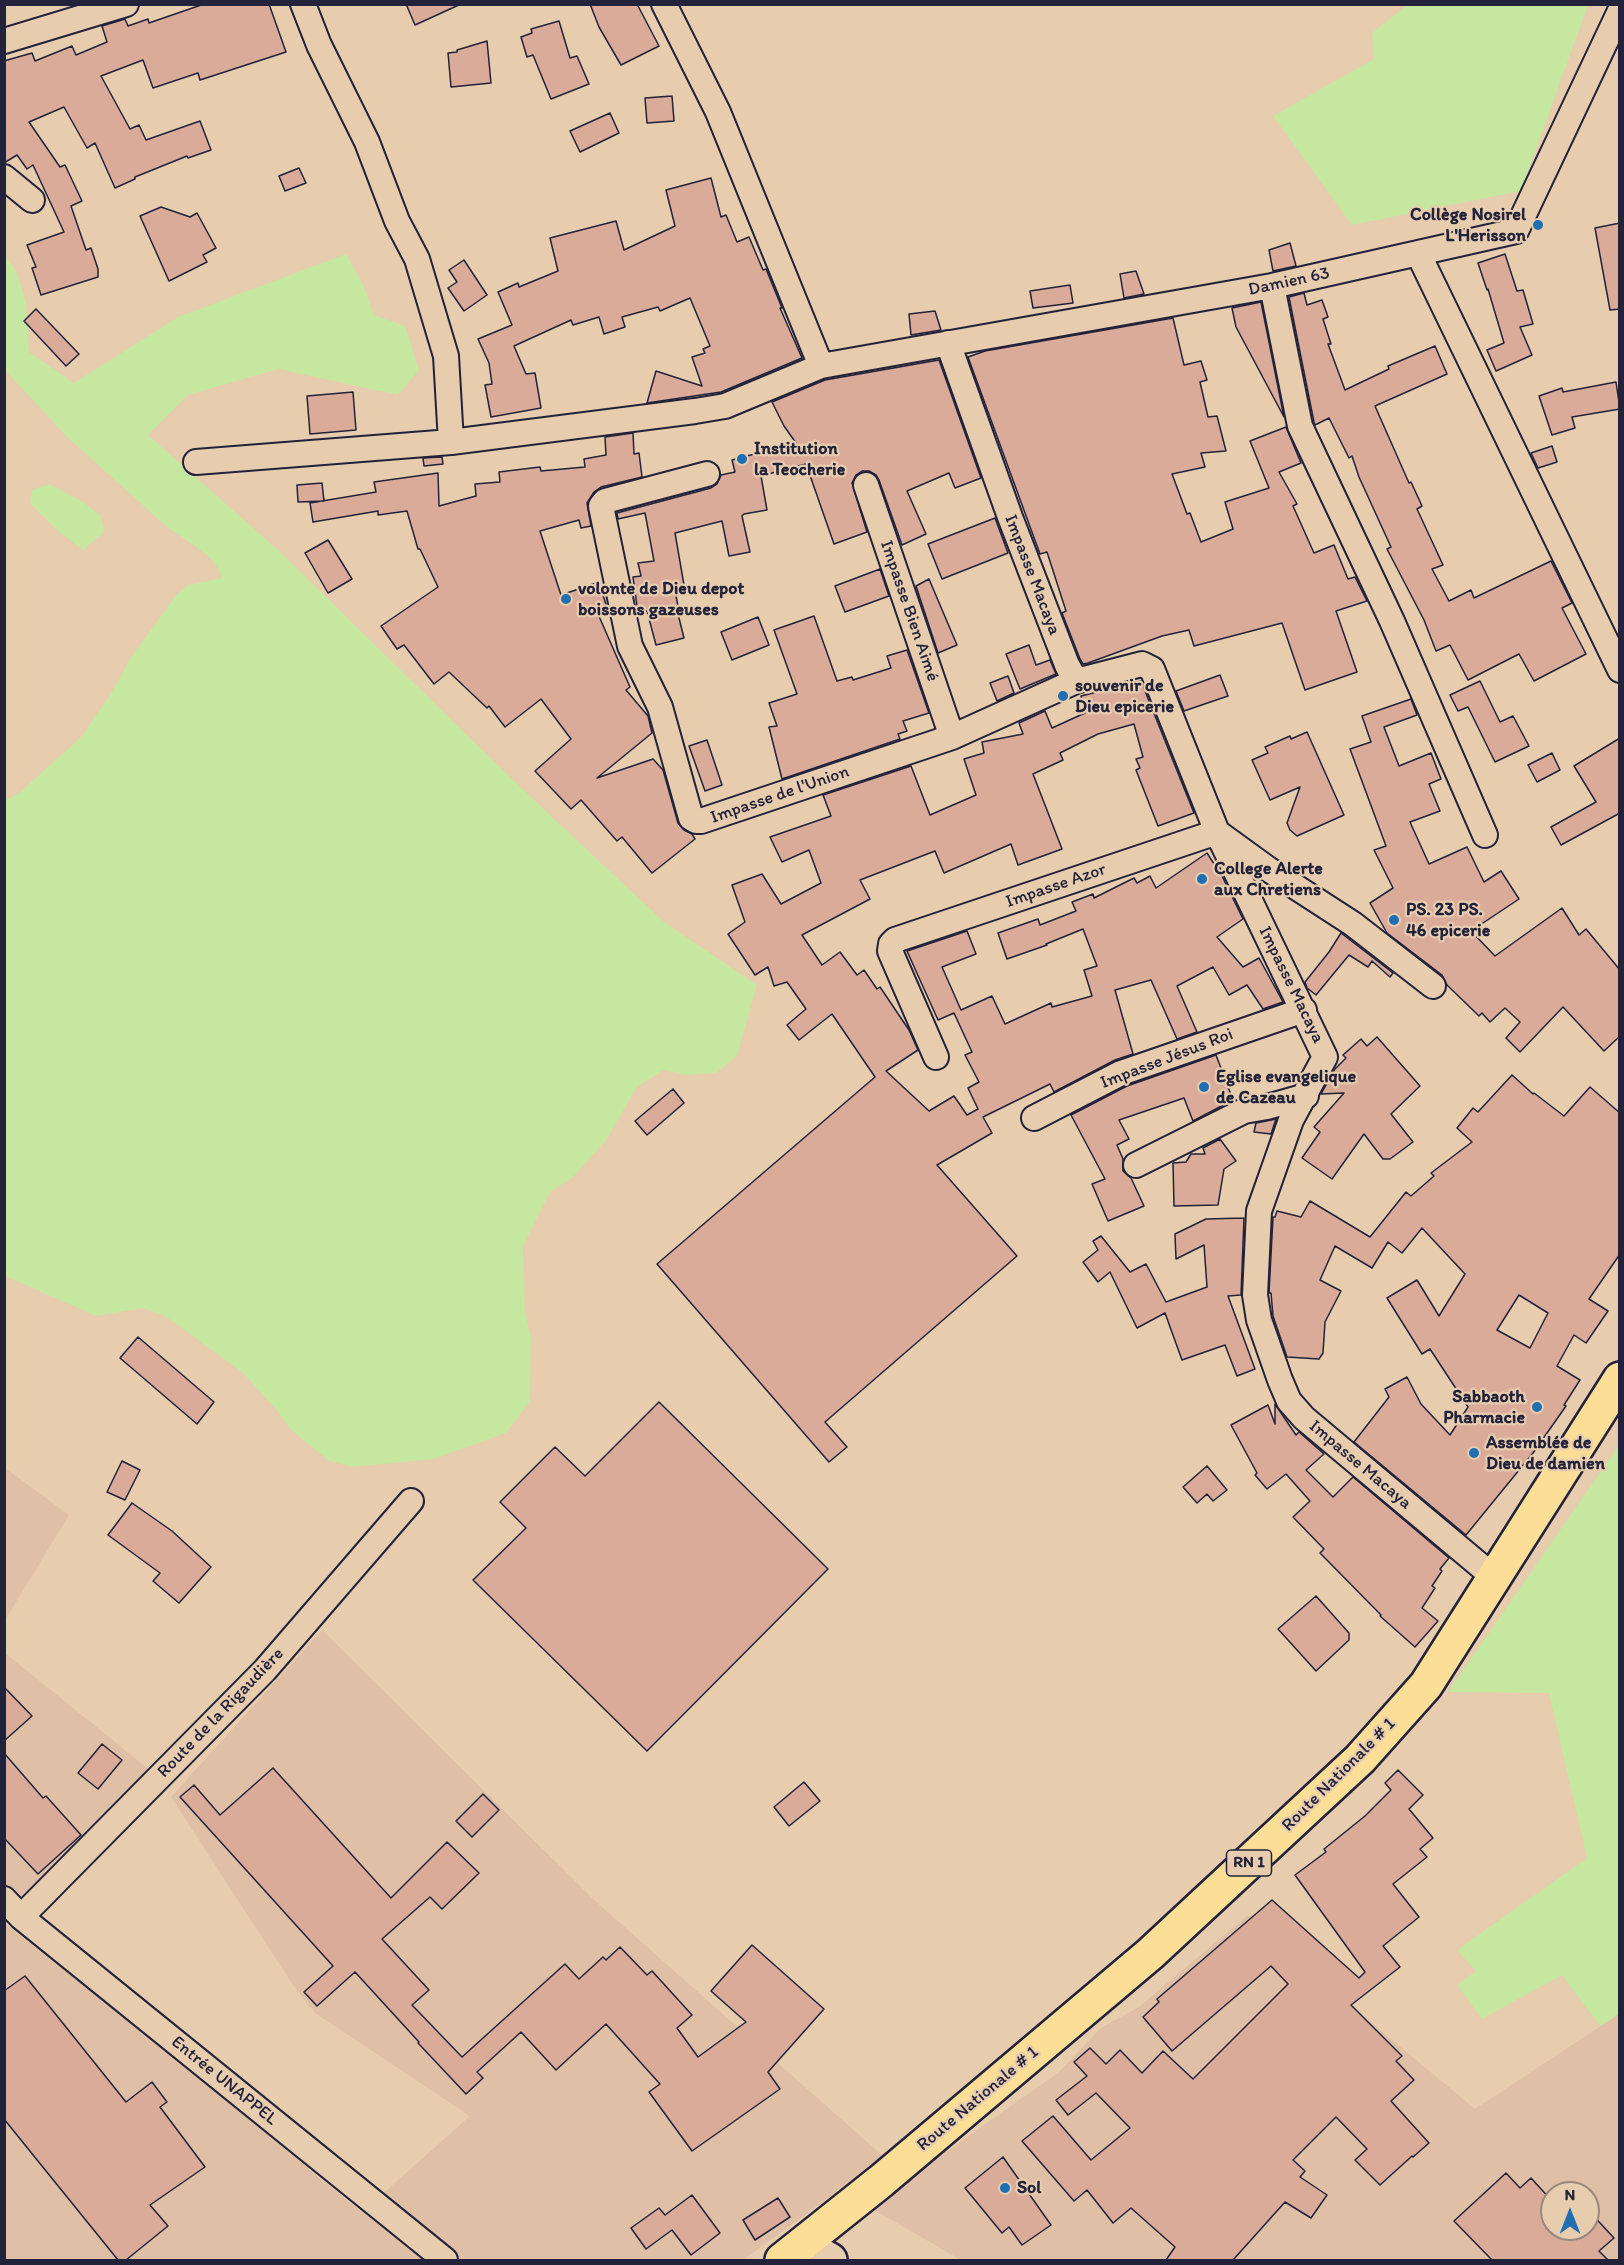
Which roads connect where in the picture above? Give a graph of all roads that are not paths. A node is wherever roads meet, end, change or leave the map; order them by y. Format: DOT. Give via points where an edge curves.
graph roads {
  1 [pos="126,4"];
  2 [pos="303,4"];
  3 [pos="664,4"];
  4 [pos="1620,11"];
  5 [pos="4,41"];
  6 [pos="4,177"];
  7 [pos="32,200"];
  8 [pos="1418,253"];
  9 [pos="1272,286"];
  10 [pos="948,343"];
  11 [pos="821,366"];
  12 [pos="451,442"];
  13 [pos="196,462"];
  14 [pos="707,474"];
  15 [pos="866,484"];
  16 [pos="1620,670"];
  17 [pos="1076,681"];
  18 [pos="952,737"];
  19 [pos="1217,832"];
  20 [pos="1485,835"];
  21 [pos="1432,986"];
  22 [pos="1304,1010"];
  23 [pos="936,1057"];
  24 [pos="1306,1096"];
  25 [pos="1034,1118"];
  26 [pos="1136,1165"];
  27 [pos="1620,1379"];
  28 [pos="411,1501"];
  29 [pos="1494,1578"];
  30 [pos="4,1899"];
  31 [pos="21,1917"];
  32 [pos="805,2255"];
  33 [pos="445,2260"];
  1 -- 5 [label="street"];
  2 -- 12 [label="street" via="417,259 447,356"];
  3 -- 11 [label="street" via="718,112"];
  4 -- 8 [label="street, Damien 63" via="1516,231"];
  6 -- 7 [label="street"];
  8 -- 9 [label="street, Damien 63"];
  8 -- 16 [label="street"];
  9 -- 10 [label="street, Damien 63"];
  9 -- 20 [label="street" via="1300,426 1384,602"];
  10 -- 11 [label="street, Damien 63"];
  10 -- 17 [label="street, Impasse Macaya" via="1010,517"];
  11 -- 12 [label="street, Damien 63" via="725,406"];
  12 -- 13 [label="street, Damien 63"];
  14 -- 18 [label="street, Impasse de l'Union" via="605,501 601,506 630,646 660,707 691,818 702,821"];
  15 -- 18 [label="street, Impasse Bien Aimé"];
  17 -- 18 [label="street, Impasse de l'Union"];
  17 -- 19 [label="street, Impasse Macaya" via="1142,664 1152,669"];
  19 -- 21 [label="street" via="1353,924"];
  19 -- 22 [label="street, Impasse Macaya"];
  19 -- 23 [label="street, Impasse Azor" via="895,940 890,951"];
  22 -- 24 [label="street, Impasse Macaya" via="1325,1057"];
  22 -- 25 [label="street, Impasse Jésus Roi" via="1121,1073"];
  24 -- 26 [label="street" via="1244,1111"];
  24 -- 29 [label="street, Impasse Macaya" via="1291,1120 1259,1211 1255,1295 1259,1320 1280,1380 1289,1401 1304,1418"];
  27 -- 29 [label="main road, Route Nationale # 1 / RN 1"];
  28 -- 31 [label="street, Route de la Rigaudière" via="265,1670"];
  29 -- 32 [label="main road, Route Nationale # 1 / RN 1" via="1426,1685 1360,1759 1150,1954"];
  30 -- 31 [label="street, Entrée UNAPPEL"];
  31 -- 33 [label="street, Entrée UNAPPEL"];
}
